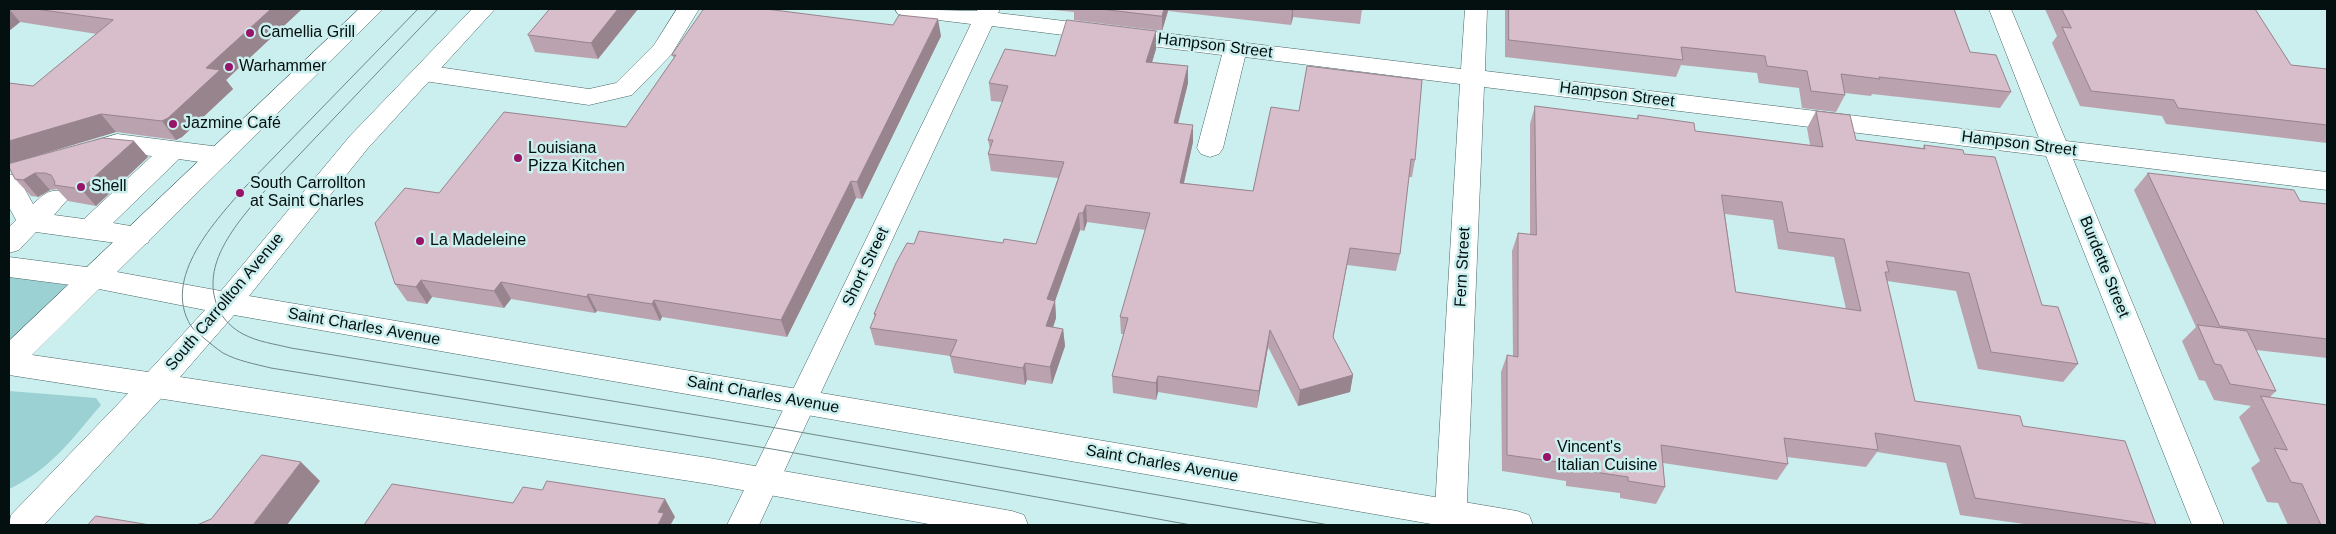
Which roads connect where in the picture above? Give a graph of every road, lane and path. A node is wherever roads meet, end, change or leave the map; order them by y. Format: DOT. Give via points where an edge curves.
graph roads {
  1 [pos="372,9"];
  2 [pos="484,9"];
  3 [pos="688,9"];
  4 [pos="906,9"];
  5 [pos="1476,9"];
  6 [pos="2000,9"];
  7 [pos="987,14"];
  8 [pos="1235,49"];
  9 [pos="424,73"];
  10 [pos="1472,78"];
  11 [pos="1210,148"];
  12 [pos="2056,148"];
  13 [pos="174,150"];
  14 [pos="220,156"];
  15 [pos="86,160"];
  16 [pos="15,175"];
  17 [pos="2327,181"];
  18 [pos="55,199"];
  19 [pos="90,229"];
  20 [pos="15,236"];
  21 [pos="138,236"];
  22 [pos="9,267"];
  23 [pos="94,278"];
  24 [pos="226,304"];
  25 [pos="9,361"];
  26 [pos="154,386"];
  27 [pos="802,401"];
  28 [pos="764,481"];
  29 [pos="1450,520"];
  30 [pos="23,525"];
  31 [pos="742,525"];
  32 [pos="1012,525"];
  33 [pos="1517,525"];
  34 [pos="2208,525"];
  1 -- 14 [label="street"];
  2 -- 9 [label="street, South Carrollton Avenue"];
  3 -- 9 [label="street" via="663,50 624,89 589,96"];
  4 -- 7 [label="street, Hampson Street"];
  5 -- 10 [label="street, Fern Street"];
  6 -- 12 [label="street, Burdette Street"];
  7 -- 8 [label="street, Hampson Street"];
  7 -- 27 [label="street, Short Street"];
  8 -- 10 [label="street, Hampson Street"];
  8 -- 11 [label="street"];
  9 -- 24 [label="street, South Carrollton Avenue" via="359,142"];
  10 -- 12 [label="street, Hampson Street"];
  10 -- 29 [label="street, Fern Street"];
  12 -- 17 [label="street, Hampson Street"];
  12 -- 34 [label="street, Burdette Street"];
  13 -- 14 [label="street"];
  13 -- 15 [label="street" via="116,143"];
  13 -- 19 [label="street"];
  14 -- 21 [label="street"];
  16 -- 20 [label="street"];
  18 -- 20 [label="street"];
  19 -- 20 [label="street"];
  19 -- 21 [label="street"];
  21 -- 23 [label="street"];
  22 -- 23 [label="street, Saint Charles Avenue"];
  23 -- 24 [label="street, Saint Charles Avenue"];
  23 -- 25 [label="street"];
  24 -- 26 [label="street, South Carrollton Avenue"];
  24 -- 27 [label="street, Saint Charles Avenue"];
  25 -- 26 [label="street"];
  26 -- 28 [label="street"];
  26 -- 30 [label="street, South Carrollton Avenue"];
  27 -- 28 [label="street, Short Street"];
  27 -- 29 [label="street, Saint Charles Avenue"];
  28 -- 31 [label="street, Short Street"];
  28 -- 32 [label="street"];
  29 -- 33 [label="street, Saint Charles Avenue"];
}
